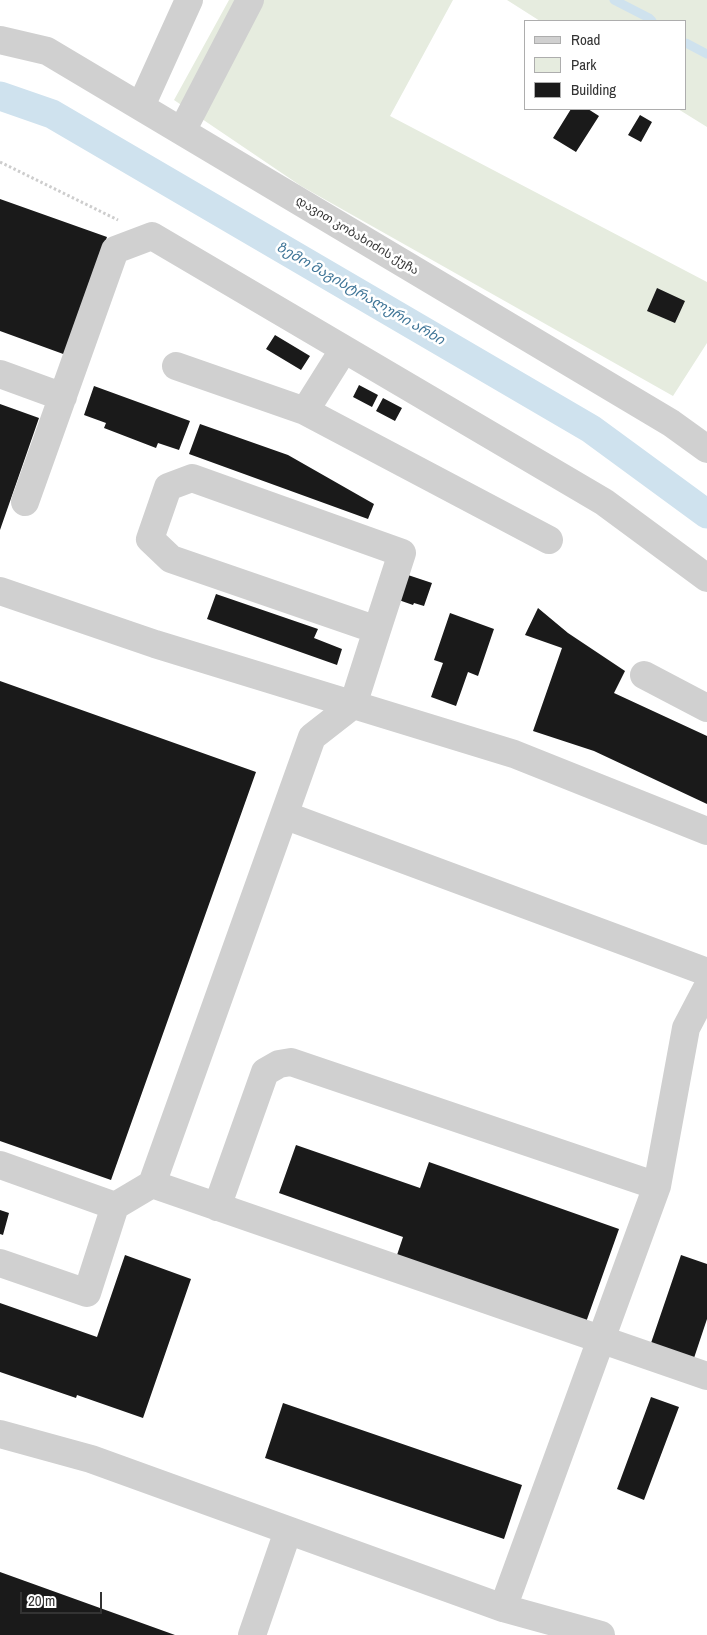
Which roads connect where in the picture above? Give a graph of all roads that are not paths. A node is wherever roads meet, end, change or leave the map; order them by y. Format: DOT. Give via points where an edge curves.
graph roads {
  1 [pos="189,0"];
  2 [pos="250,0"];
  3 [pos="0,40"];
  4 [pos="140,106"];
  5 [pos="182,132"];
  6 [pos="344,349"];
  7 [pos="176,366"];
  8 [pos="0,374"];
  9 [pos="63,397"];
  10 [pos="305,411"];
  11 [pos="707,449"];
  12 [pos="25,502"];
  13 [pos="549,540"];
  14 [pos="707,578"];
  15 [pos="0,591"];
  16 [pos="377,630"];
  17 [pos="644,675"];
  18 [pos="353,705"];
  19 [pos="707,708"];
  20 [pos="284,815"];
  21 [pos="707,831"];
  22 [pos="707,972"];
  23 [pos="707,988"];
  24 [pos="0,1165"];
  25 [pos="152,1184"];
  26 [pos="658,1186"];
  27 [pos="115,1206"];
  28 [pos="217,1207"];
  29 [pos="0,1263"];
  30 [pos="602,1341"];
  31 [pos="707,1376"];
  32 [pos="0,1434"];
  33 [pos="288,1531"];
  34 [pos="503,1608"];
  35 [pos="252,1635"];
  36 [pos="601,1635"];
  1 -- 4 [label="street"];
  2 -- 5 [label="street"];
  3 -- 4 [label="street, დავით კობახიძის ქუჩა" via="47,51"];
  4 -- 5 [label="street, დავით კობახიძის ქუჩა"];
  5 -- 11 [label="street, დავით კობახიძის ქუჩა" via="671,423"];
  6 -- 9 [label="street" via="152,236 115,250"];
  6 -- 10 [label="street"];
  6 -- 14 [label="street" via="604,502"];
  7 -- 10 [label="street"];
  8 -- 9 [label="street"];
  9 -- 12 [label="street"];
  10 -- 13 [label="street"];
  15 -- 18 [label="street" via="155,644"];
  16 -- 16 [label="street" via="402,553 192,478 168,487 150,539 171,559"];
  16 -- 18 [label="street"];
  17 -- 19 [label="street"];
  18 -- 20 [label="street" via="312,737"];
  18 -- 21 [label="street" via="514,754"];
  20 -- 22 [label="street"];
  20 -- 25 [label="street"];
  23 -- 26 [label="street" via="686,1028"];
  24 -- 27 [label="street"];
  25 -- 27 [label="street"];
  25 -- 28 [label="street"];
  26 -- 28 [label="street" via="291,1062 265,1072"];
  26 -- 30 [label="street"];
  27 -- 29 [label="street" via="87,1293"];
  28 -- 30 [label="street"];
  30 -- 31 [label="street"];
  30 -- 34 [label="street"];
  32 -- 33 [label="street" via="91,1459"];
  33 -- 34 [label="street"];
  33 -- 35 [label="street"];
  34 -- 36 [label="street"];
}
